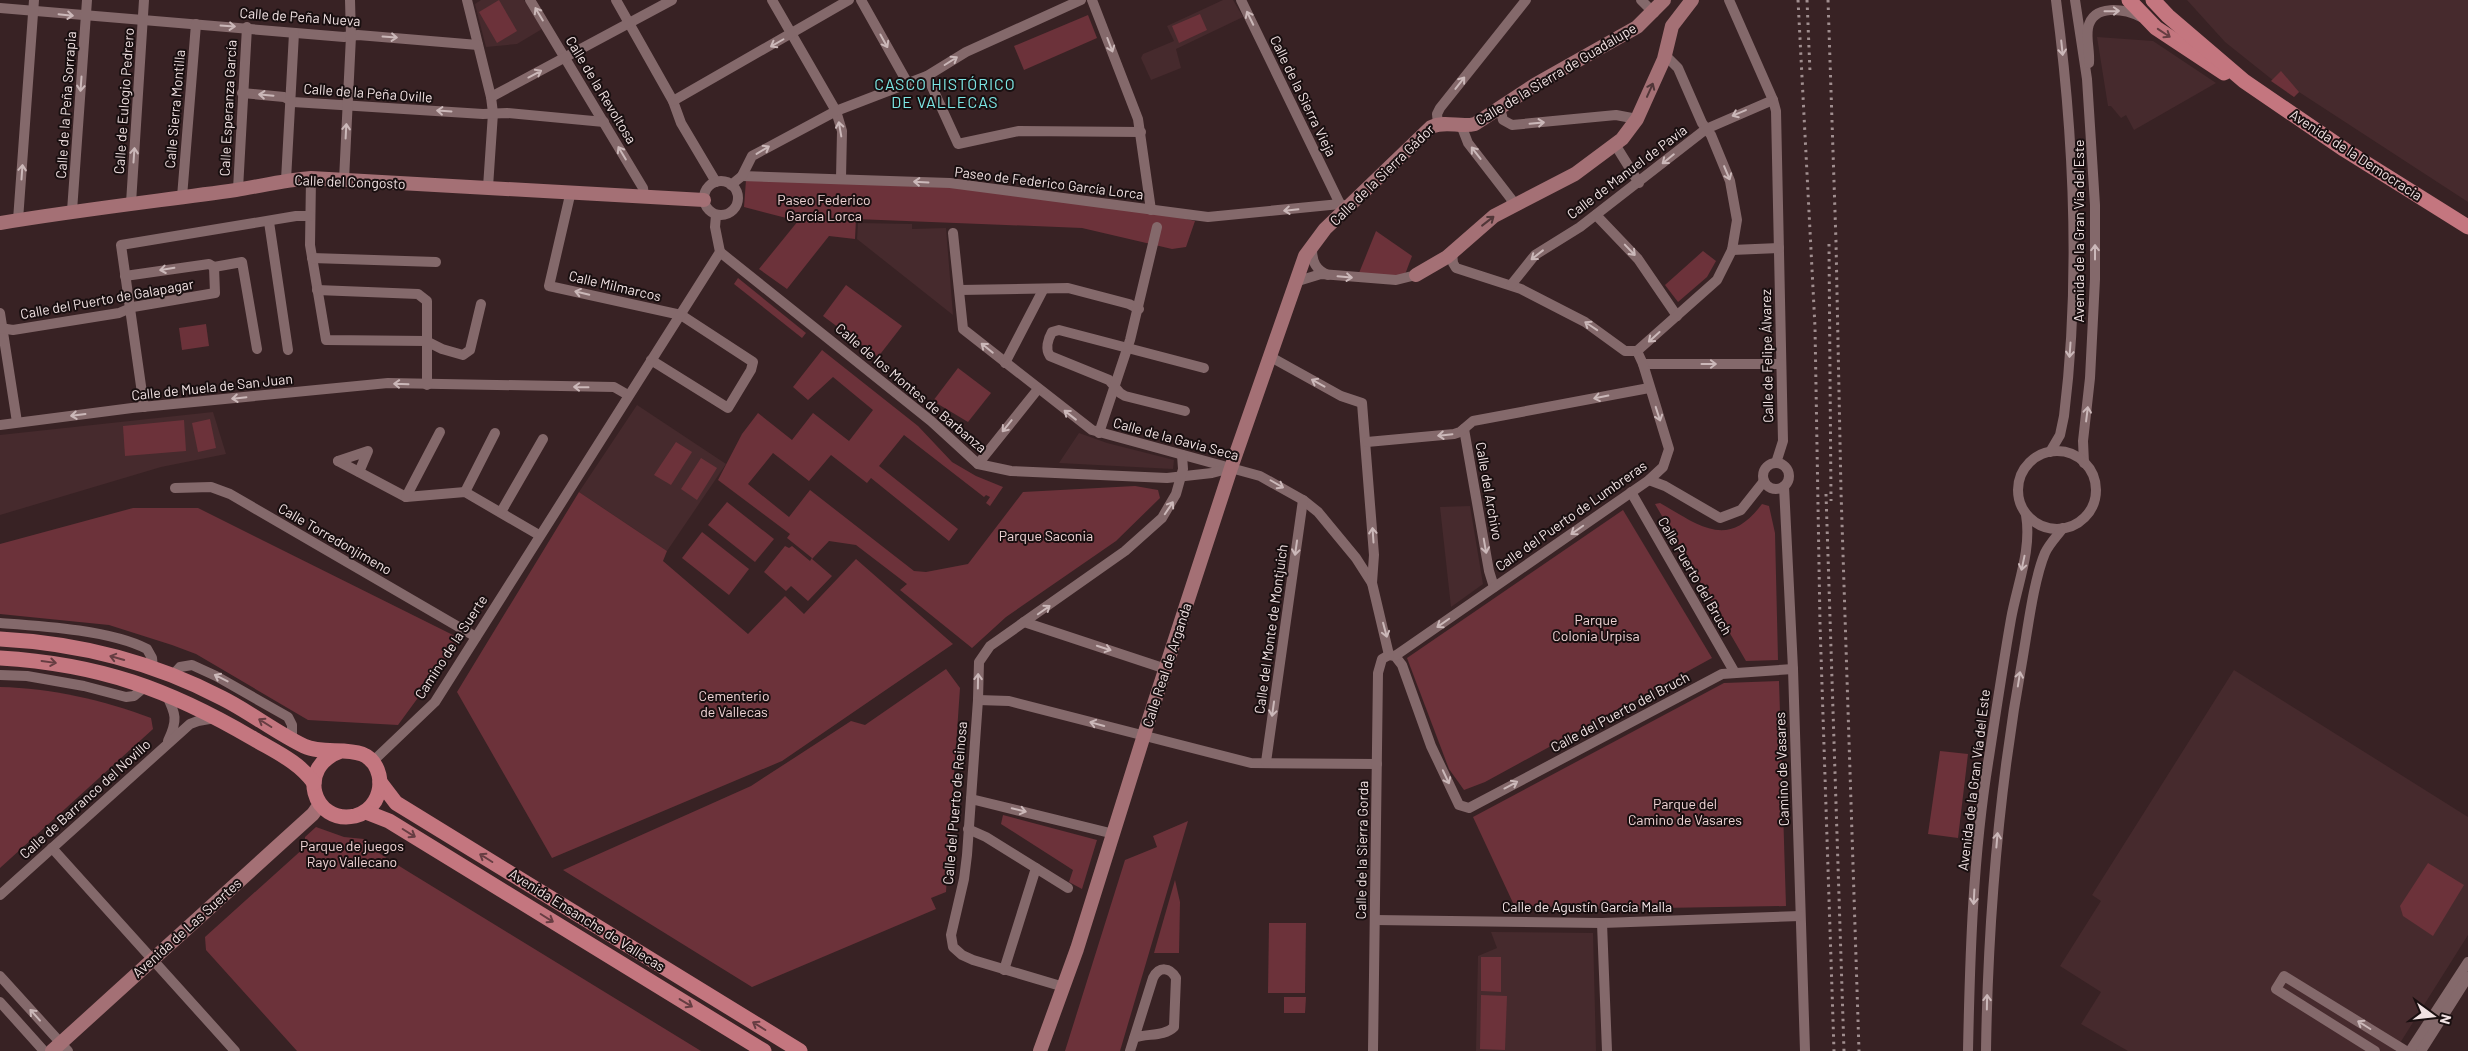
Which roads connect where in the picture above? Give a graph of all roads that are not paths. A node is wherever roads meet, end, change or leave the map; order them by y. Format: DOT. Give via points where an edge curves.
graph roads {
  1 [pos="34,0"];
  2 [pos="87,0"];
  3 [pos="144,0"];
  4 [pos="350,0"];
  5 [pos="467,0"];
  6 [pos="530,0"];
  7 [pos="616,0"];
  8 [pos="672,0"];
  9 [pos="772,0"];
  10 [pos="849,0"];
  11 [pos="861,0"];
  12 [pos="1081,0"];
  13 [pos="1092,0"];
  14 [pos="1242,0"];
  15 [pos="1526,0"];
  16 [pos="1641,0"];
  17 [pos="1664,0"];
  18 [pos="1692,0"];
  19 [pos="2056,0"];
  20 [pos="2075,0"];
  21 [pos="2129,0"];
  22 [pos="2153,0"];
  23 [pos="1730,1"];
  24 [pos="0,8"];
  25 [pos="33,11"];
  26 [pos="1654,13"];
  27 [pos="85,16"];
  28 [pos="2147,20"];
  29 [pos="143,21"];
  30 [pos="196,24"];
  31 [pos="629,24"];
  32 [pos="247,27"];
  33 [pos="294,33"];
  34 [pos="792,34"];
  35 [pos="351,36"];
  36 [pos="478,45"];
  37 [pos="1665,55"];
  38 [pos="566,57"];
  39 [pos="927,76"];
  40 [pos="2087,79"];
  41 [pos="2244,81"];
  42 [pos="907,82"];
  43 [pos="242,93"];
  44 [pos="491,97"];
  45 [pos="1773,100"];
  46 [pos="290,101"];
  47 [pos="673,102"];
  48 [pos="348,105"];
  49 [pos="1500,108"];
  50 [pos="836,111"];
  51 [pos="493,113"];
  52 [pos="1637,119"];
  53 [pos="604,122"];
  54 [pos="1438,124"];
  55 [pos="1461,125"];
  56 [pos="1706,129"];
  57 [pos="1141,132"];
  58 [pos="1616,146"];
  59 [pos="742,176"];
  60 [pos="311,178"];
  61 [pos="841,178"];
  62 [pos="286,180"];
  63 [pos="344,180"];
  64 [pos="716,182"];
  65 [pos="1639,183"];
  66 [pos="731,185"];
  67 [pos="488,187"];
  68 [pos="238,190"];
  69 [pos="570,191"];
  70 [pos="182,196"];
  71 [pos="644,196"];
  72 [pos="704,200"];
  73 [pos="131,203"];
  74 [pos="1345,205"];
  75 [pos="1510,207"];
  76 [pos="1151,210"];
  77 [pos="72,211"];
  78 [pos="716,215"];
  79 [pos="1596,215"];
  80 [pos="310,216"];
  81 [pos="18,220"];
  82 [pos="269,222"];
  83 [pos="0,223"];
  84 [pos="2468,227"];
  85 [pos="1157,228"];
  86 [pos="953,233"];
  87 [pos="1779,248"];
  88 [pos="1312,249"];
  89 [pos="1732,250"];
  90 [pos="720,252"];
  91 [pos="1452,253"];
  92 [pos="312,258"];
  93 [pos="436,262"];
  94 [pos="212,265"];
  95 [pos="1328,275"];
  96 [pos="125,276"];
  97 [pos="1416,276"];
  98 [pos="1298,281"];
  99 [pos="1510,285"];
  100 [pos="317,290"];
  101 [pos="960,290"];
  102 [pos="1043,290"];
  103 [pos="482,304"];
  104 [pos="129,308"];
  105 [pos="1139,309"];
  106 [pos="0,313"];
  107 [pos="681,315"];
  108 [pos="1677,316"];
  109 [pos="1,328"];
  110 [pos="426,341"];
  111 [pos="1128,348"];
  112 [pos="257,349"];
  113 [pos="288,350"];
  114 [pos="1634,352"];
  115 [pos="1269,356"];
  116 [pos="651,360"];
  117 [pos="1005,363"];
  118 [pos="1643,364"];
  119 [pos="1781,364"];
  120 [pos="1204,368"];
  121 [pos="427,384"];
  122 [pos="1649,388"];
  123 [pos="1038,389"];
  124 [pos="1116,389"];
  125 [pos="628,395"];
  126 [pos="144,407"];
  127 [pos="1186,411"];
  128 [pos="17,422"];
  129 [pos="0,424"];
  130 [pos="1464,429"];
  131 [pos="440,432"];
  132 [pos="495,433"];
  133 [pos="1099,433"];
  134 [pos="544,439"];
  135 [pos="1367,442"];
  136 [pos="2050,452"];
  137 [pos="1182,455"];
  138 [pos="1776,462"];
  139 [pos="2084,463"];
  140 [pos="978,464"];
  141 [pos="1231,468"];
  142 [pos="359,472"];
  143 [pos="1181,477"];
  144 [pos="1649,480"];
  145 [pos="1764,481"];
  146 [pos="1784,486"];
  147 [pos="175,488"];
  148 [pos="465,492"];
  149 [pos="1631,492"];
  150 [pos="406,497"];
  151 [pos="1303,500"];
  152 [pos="501,512"];
  153 [pos="2026,515"];
  154 [pos="2063,528"];
  155 [pos="539,535"];
  156 [pos="1372,583"];
  157 [pos="1494,587"];
  158 [pos="1024,622"];
  159 [pos="0,624"];
  160 [pos="476,637"];
  161 [pos="0,638"];
  162 [pos="1392,656"];
  163 [pos="0,658"];
  164 [pos="153,668"];
  165 [pos="1793,668"];
  166 [pos="1166,669"];
  167 [pos="1735,673"];
  168 [pos="0,675"];
  169 [pos="146,686"];
  170 [pos="166,694"];
  171 [pos="978,700"];
  172 [pos="220,718"];
  173 [pos="1144,736"];
  174 [pos="167,744"];
  175 [pos="342,751"];
  176 [pos="372,762"];
  177 [pos="1266,762"];
  178 [pos="1377,764"];
  179 [pos="380,782"];
  180 [pos="314,784"];
  181 [pos="971,799"];
  182 [pos="320,804"];
  183 [pos="366,812"];
  184 [pos="968,829"];
  185 [pos="1114,834"];
  186 [pos="52,848"];
  187 [pos="1036,868"];
  188 [pos="1068,888"];
  189 [pos="0,895"];
  190 [pos="1800,916"];
  191 [pos="1375,920"];
  192 [pos="1602,923"];
  193 [pos="152,960"];
  194 [pos="2468,962"];
  195 [pos="1004,970"];
  196 [pos="0,976"];
  197 [pos="2468,977"];
  198 [pos="1064,987"];
  199 [pos="0,1002"];
  200 [pos="1134,1038"];
  201 [pos="60,1048"];
  202 [pos="44,1051"];
  203 [pos="235,1051"];
  204 [pos="764,1051"];
  205 [pos="800,1051"];
  206 [pos="1040,1051"];
  207 [pos="1130,1051"];
  208 [pos="1373,1051"];
  209 [pos="1608,1051"];
  210 [pos="1805,1051"];
  211 [pos="1968,1051"];
  212 [pos="1986,1051"];
  213 [pos="2375,1051"];
  214 [pos="2406,1051"];
  215 [pos="2410,1051"];
  216 [pos="2421,1051"];
  1 -- 25 [label="street"];
  2 -- 27 [label="street, Calle de la Peña Sorrapia"];
  3 -- 29 [label="street, Calle de Eulogio Pedrero"];
  4 -- 35 [label="street"];
  5 -- 36 [label="street"];
  38 -- 6 [label="street, Calle de la Revoltosa, one-way"];
  7 -- 31 [label="street"];
  8 -- 31 [label="street"];
  9 -- 34 [label="street"];
  10 -- 34 [label="street"];
  11 -- 42 [label="street, one-way"];
  39 -- 12 [label="street, one-way" via="966,52"];
  13 -- 57 [label="street, one-way"];
  74 -- 14 [label="street, Calle de la Sierra Vieja, one-way"];
  54 -- 15 [label="street, Calle de la Sierra Gádor, one-way" via="1440,108"];
  16 -- 26 [label="street"];
  17 -- 26 [label="street, Calle de la Sierra de Guadalupe"];
  18 -- 37 [label="street" via="1672,26"];
  19 -- 136 [label="street, Avenida de la Gran Vía del Este, one-way" via="2072,172 2073,278 2064,416 2060,435"];
  20 -- 40 [label="street, Avenida de la Gran Vía del Este"];
  21 -- 28 [label="main road, Avenida de la Democracia"];
  22 -- 41 [label="main road, Avenida de la Democracia"];
  23 -- 45 [label="street, Calle de Felipe Álvarez"];
  24 -- 25 [label="street, Calle de Peña Nueva"];
  25 -- 27 [label="street, Calle de Peña Nueva, one-way"];
  81 -- 25 [label="street, one-way"];
  26 -- 49 [label="street, Calle de la Sierra de Guadalupe" via="1637,27"];
  27 -- 29 [label="street, Calle de Peña Nueva"];
  27 -- 77 [label="street, Calle de la Peña Sorrapia, one-way"];
  40 -- 28 [label="street, one-way" via="2090,55 2088,30 2093,19 2103,11 2114,10"];
  28 -- 41 [label="main road, Avenida de la Democracia, one-way" via="2223,72"];
  29 -- 30 [label="street, Calle de Peña Nueva"];
  73 -- 29 [label="street, Calle de Eulogio Pedrero, one-way"];
  30 -- 32 [label="street, Calle de Peña Nueva, one-way"];
  30 -- 70 [label="street, Calle Sierra Montilla"];
  31 -- 38 [label="street"];
  31 -- 47 [label="street"];
  32 -- 33 [label="street, Calle de Peña Nueva"];
  32 -- 43 [label="street, Calle Esperanza García"];
  33 -- 35 [label="street, Calle de Peña Nueva"];
  33 -- 46 [label="street"];
  34 -- 47 [label="street, one-way"];
  34 -- 50 [label="street"];
  35 -- 36 [label="street, Calle de Peña Nueva, one-way"];
  35 -- 48 [label="street"];
  36 -- 44 [label="street"];
  52 -- 37 [label="street, one-way"];
  37 -- 56 [label="street" via="1678,68"];
  44 -- 38 [label="street, one-way"];
  38 -- 53 [label="street, Calle de la Revoltosa"];
  39 -- 42 [label="street"];
  39 -- 57 [label="street" via="958,144 1019,131"];
  139 -- 40 [label="street, Avenida de la Gran Vía del Este, one-way" via="2095,279 2095,205"];
  41 -- 84 [label="main road, Avenida de la Democracia" via="2345,150"];
  42 -- 50 [label="street"];
  46 -- 43 [label="street, Calle de la Peña Oville, one-way" via="284,97"];
  43 -- 68 [label="street, Calle Esperanza García"];
  44 -- 51 [label="street"];
  45 -- 56 [label="street, Calle de Manuel de Pavía, one-way"];
  45 -- 87 [label="street, Calle de Felipe Álvarez" via="1777,124"];
  46 -- 48 [label="street, Calle de la Peña Oville"];
  46 -- 62 [label="street"];
  47 -- 64 [label="street" via="681,123"];
  51 -- 48 [label="street, Calle de la Peña Oville, one-way"];
  63 -- 48 [label="street, one-way"];
  49 -- 52 [label="street, one-way" via="1503,120 1512,125 1616,116"];
  49 -- 55 [label="street, Calle de la Sierra de Guadalupe" via="1475,124"];
  59 -- 50 [label="street, one-way" via="752,156"];
  61 -- 50 [label="street, one-way" via="842,131"];
  51 -- 53 [label="street, Calle de la Peña Oville"];
  51 -- 67 [label="street"];
  52 -- 58 [label="street"];
  71 -- 53 [label="street, Calle de la Revoltosa, one-way" via="643,188"];
  54 -- 55 [label="street, Calle de la Sierra de Guadalupe"];
  54 -- 74 [label="street, Calle de la Sierra Gádor"];
  75 -- 55 [label="street, one-way" via="1512,200 1468,143"];
  56 -- 65 [label="street, Calle de Manuel de Pavía, one-way"];
  56 -- 89 [label="street, one-way" via="1730,181 1737,220"];
  57 -- 76 [label="street"];
  58 -- 65 [label="street"];
  58 -- 75 [label="street" via="1574,174"];
  59 -- 61 [label="street, Paseo de Federico García Lorca"];
  59 -- 66 [label="street"];
  60 -- 62 [label="street, Calle del Congosto"];
  60 -- 63 [label="street, Calle del Congosto"];
  60 -- 80 [label="street"];
  76 -- 61 [label="street, Paseo de Federico García Lorca, one-way" via="950,183"];
  62 -- 68 [label="street, Calle del Congosto"];
  63 -- 67 [label="street, Calle del Congosto"];
  64 -- 66 [label="street"];
  64 -- 72 [label="street" via="706,190"];
  65 -- 79 [label="street, Calle de Manuel de Pavía"];
  66 -- 78 [label="street" via="738,195 736,206 728,214"];
  67 -- 69 [label="street, Calle del Congosto"];
  68 -- 70 [label="street, Calle del Congosto"];
  69 -- 71 [label="street, Calle del Congosto"];
  107 -- 69 [label="street, Calle Milmarcos, one-way" via="549,286"];
  70 -- 73 [label="street, Calle del Congosto"];
  71 -- 72 [label="street, Calle del Congosto"];
  72 -- 78 [label="street" via="706,207"];
  73 -- 77 [label="street, Calle del Congosto"];
  74 -- 76 [label="street, Paseo de Federico García Lorca, one-way" via="1223,217"];
  74 -- 88 [label="street, Calle de la Sierra Gádor"];
  91 -- 75 [label="street, one-way" via="1488,220"];
  77 -- 81 [label="street, Calle del Congosto"];
  78 -- 90 [label="street" via="714,227"];
  79 -- 99 [label="street, Calle de Manuel de Pavía, one-way" via="1535,255"];
  79 -- 108 [label="street, one-way" via="1638,259"];
  80 -- 82 [label="street"];
  80 -- 92 [label="street"];
  81 -- 83 [label="street, Calle del Congosto"];
  82 -- 96 [label="street" via="121,245"];
  82 -- 113 [label="street"];
  85 -- 105 [label="street"];
  86 -- 101 [label="street"];
  87 -- 89 [label="street"];
  87 -- 119 [label="street, Calle de Felipe Álvarez"];
  88 -- 95 [label="street" via="1317,269"];
  88 -- 98 [label="street, Calle de la Sierra Gádor" via="1305,256 1296,278"];
  89 -- 108 [label="street" via="1712,286"];
  90 -- 107 [label="street, Camino de la Suerte"];
  90 -- 140 [label="street, Calle de los Montes de Barbanza" via="931,421"];
  91 -- 97 [label="street"];
  91 -- 99 [label="street" via="1453,263 1460,270"];
  92 -- 93 [label="street"];
  92 -- 100 [label="street"];
  94 -- 96 [label="street, one-way"];
  94 -- 104 [label="street, Calle del Puerto de Galapagar" via="215,293"];
  94 -- 112 [label="street" via="242,262"];
  95 -- 97 [label="street, one-way" via="1396,280"];
  95 -- 98 [label="street" via="1314,275"];
  96 -- 104 [label="street"];
  98 -- 115 [label="street, Calle Real de Arganda"];
  114 -- 99 [label="street, one-way" via="1620,349 1585,322"];
  100 -- 110 [label="street" via="326,340"];
  100 -- 110 [label="street" via="418,294 427,300"];
  101 -- 102 [label="street"];
  117 -- 101 [label="street, Calle de la Gavia Seca, one-way" via="963,329"];
  102 -- 105 [label="street" via="1068,288"];
  102 -- 117 [label="street"];
  103 -- 110 [label="street" via="468,354 454,354"];
  104 -- 109 [label="street, Calle del Puerto de Galapagar" via="118,313 13,330"];
  104 -- 126 [label="street"];
  105 -- 111 [label="street"];
  106 -- 109 [label="street, Calle del Puerto de Galapagar"];
  107 -- 116 [label="street, Camino de la Suerte"];
  107 -- 116 [label="street" via="752,362 752,370 728,408"];
  108 -- 114 [label="street, one-way"];
  109 -- 128 [label="street, Calle del Puerto de Galapagar"];
  110 -- 121 [label="street"];
  111 -- 120 [label="street"];
  111 -- 124 [label="street"];
  111 -- 124 [label="street" via="1059,330 1050,336 1047,348 1050,356 1109,380"];
  114 -- 118 [label="street, Calle del Puerto de Lumbreras"];
  135 -- 115 [label="street, one-way" via="1362,403 1341,396"];
  115 -- 141 [label="street, Calle Real de Arganda"];
  116 -- 125 [label="street, Camino de la Suerte"];
  117 -- 123 [label="street, Calle de la Gavia Seca"];
  118 -- 119 [label="street, one-way"];
  118 -- 122 [label="street, Calle del Puerto de Lumbreras"];
  119 -- 138 [label="street, Calle de Felipe Álvarez" via="1783,441"];
  125 -- 121 [label="street, Calle de Muela de San Juan, one-way" via="614,387"];
  121 -- 126 [label="street, Calle de Muela de San Juan, one-way" via="388,383"];
  122 -- 130 [label="street, one-way" via="1473,421"];
  122 -- 144 [label="street, Calle del Puerto de Lumbreras, one-way" via="1669,449 1663,467"];
  133 -- 123 [label="street, Calle de la Gavia Seca, one-way" via="1085,426"];
  123 -- 140 [label="street, one-way"];
  124 -- 127 [label="street" via="1125,396"];
  124 -- 133 [label="street"];
  125 -- 155 [label="street, Camino de la Suerte"];
  126 -- 128 [label="street, Calle de Muela de San Juan, one-way"];
  128 -- 129 [label="street, Calle de Muela de San Juan"];
  130 -- 135 [label="street, one-way" via="1454,434"];
  130 -- 157 [label="street, Calle del Archivo, one-way"];
  131 -- 150 [label="street"];
  132 -- 148 [label="street"];
  133 -- 137 [label="street, Calle de la Gavia Seca"];
  134 -- 152 [label="street"];
  156 -- 135 [label="street, one-way" via="1374,555"];
  136 -- 139 [label="street" via="2068,453"];
  136 -- 153 [label="street" via="2029,462 2018,483 2018,496"];
  137 -- 141 [label="street, Calle de la Gavia Seca"];
  137 -- 143 [label="street"];
  138 -- 145 [label="street" via="1765,468"];
  138 -- 146 [label="street" via="1787,469 1788,478"];
  139 -- 154 [label="street" via="2091,470 2094,499 2084,519"];
  140 -- 143 [label="street, Calle de los Montes de Barbanza" via="1001,470 1048,474"];
  141 -- 143 [label="street, Calle de los Montes de Barbanza"];
  141 -- 151 [label="street, Calle de la Gavia Seca, one-way" via="1272,481"];
  141 -- 166 [label="street, Calle Real de Arganda"];
  142 -- 150 [label="street"];
  158 -- 143 [label="street, one-way" via="1146,533 1172,504"];
  144 -- 145 [label="street" via="1666,486 1720,518 1741,510"];
  144 -- 149 [label="street, Calle del Puerto de Lumbreras"];
  145 -- 146 [label="street" via="1773,488"];
  146 -- 165 [label="street, Camino de Vasares"];
  147 -- 160 [label="street, Calle Torredonjimeno" via="211,487 230,494"];
  148 -- 150 [label="street"];
  148 -- 152 [label="street"];
  149 -- 157 [label="street, Calle del Puerto de Lumbreras, one-way"];
  149 -- 167 [label="street, Calle Puerto del Bruch"];
  151 -- 156 [label="street, Calle de la Gavia Seca" via="1318,512"];
  151 -- 177 [label="street, Calle del Monte de Montjuich, one-way"];
  152 -- 155 [label="street"];
  153 -- 154 [label="street" via="2043,526"];
  153 -- 211 [label="street, Avenida de la Gran Vía del Este, one-way" via="2028,543 2010,627 1979,835"];
  212 -- 154 [label="street, one-way" via="1987,983 2006,762 2042,562 2050,544"];
  155 -- 160 [label="street, Camino de la Suerte"];
  156 -- 162 [label="street, one-way"];
  157 -- 162 [label="street, Calle del Puerto de Lumbreras, one-way"];
  158 -- 166 [label="street, one-way"];
  171 -- 158 [label="street, Calle del Puerto de Reinosa, one-way" via="979,662 990,646"];
  159 -- 164 [label="street" via="35,625 119,639 147,649"];
  160 -- 176 [label="street, Camino de la Suerte" via="435,702"];
  164 -- 161 [label="main road, one-way" via="65,645"];
  162 -- 167 [label="street, Calle del Puerto del Bruch, one-way" via="1402,665 1431,746 1458,805 1468,808 1722,674"];
  162 -- 178 [label="street, Calle de la Sierra Gorda" via="1382,659 1378,673"];
  163 -- 169 [label="main road, one-way" via="76,667"];
  175 -- 164 [label="main road, one-way" via="310,749 221,697"];
  165 -- 167 [label="street, Calle del Puerto del Bruch"];
  165 -- 190 [label="street, Camino de Vasares"];
  166 -- 173 [label="street, Calle Real de Arganda"];
  168 -- 169 [label="street" via="84,686 126,697 134,696"];
  169 -- 170 [label="main road"];
  170 -- 172 [label="main road"];
  170 -- 174 [label="street, Calle de Barranco del Novillo" via="176,719"];
  173 -- 171 [label="street, one-way" via="1009,701"];
  171 -- 181 [label="street, Calle del Puerto de Reinosa"];
  172 -- 174 [label="street, Calle de Barranco del Novillo" via="190,724"];
  172 -- 180 [label="main road" via="298,765"];
  173 -- 177 [label="street" via="1234,760"];
  173 -- 185 [label="street, Calle Real de Arganda"];
  174 -- 186 [label="street, Calle de Barranco del Novillo"];
  175 -- 176 [label="main road" via="358,752"];
  175 -- 180 [label="main road" via="322,762"];
  176 -- 179 [label="main road, Avenida Ensanche de Vallecas"];
  177 -- 178 [label="street"];
  178 -- 191 [label="street, Calle de la Sierra Gorda"];
  179 -- 183 [label="main road" via="374,804"];
  205 -- 179 [label="main road, Avenida Ensanche de Vallecas, one-way" via="396,803"];
  180 -- 182 [label="main road"];
  181 -- 184 [label="street, Calle del Puerto de Reinosa"];
  181 -- 185 [label="street, one-way"];
  182 -- 183 [label="main road" via="327,811 346,817"];
  182 -- 193 [label="street, Avenida de Las Suertes" via="313,814"];
  183 -- 204 [label="main road, Avenida Ensanche de Vallecas, one-way" via="389,821"];
  184 -- 187 [label="street"];
  184 -- 195 [label="street, Calle del Puerto de Reinosa" via="964,879 951,935 953,946 962,955"];
  185 -- 198 [label="street, Calle Real de Arganda"];
  186 -- 189 [label="street, Calle de Barranco del Novillo"];
  186 -- 193 [label="street"];
  187 -- 188 [label="street"];
  187 -- 195 [label="street"];
  190 -- 192 [label="street, Calle de Agustín García Malla"];
  190 -- 210 [label="street, Camino de Vasares"];
  191 -- 192 [label="street, Calle de Agustín García Malla"];
  191 -- 208 [label="street, Calle de la Sierra Gorda"];
  192 -- 209 [label="street"];
  193 -- 201 [label="street, Avenida de Las Suertes"];
  193 -- 203 [label="street"];
  194 -- 215 [label="street"];
  195 -- 198 [label="street, Calle del Puerto de Reinosa"];
  201 -- 196 [label="street, one-way"];
  197 -- 216 [label="street"];
  198 -- 206 [label="street, Calle Real de Arganda"];
  199 -- 202 [label="street"];
  200 -- 200 [label="street" via="1153,978 1156,972 1168,969 1176,978 1174,1028"];
  200 -- 207 [label="street"];
  214 -- 213 [label="street, one-way" via="2284,976 2276,989"];
}
